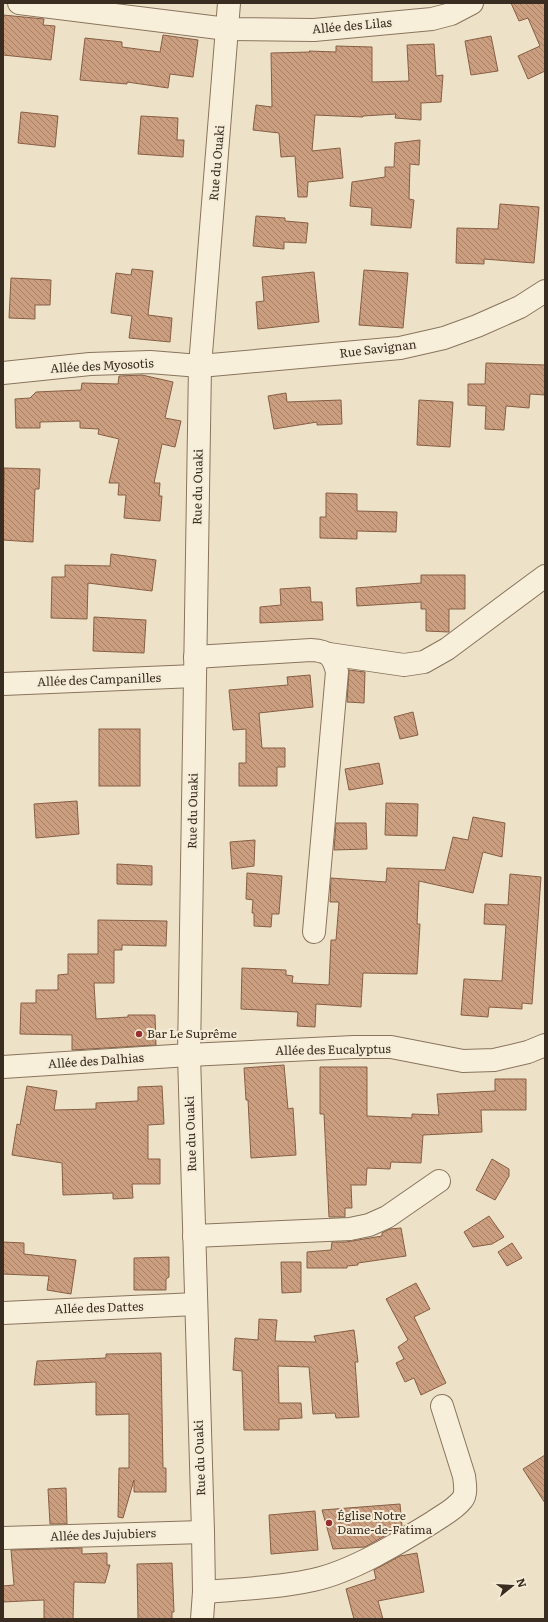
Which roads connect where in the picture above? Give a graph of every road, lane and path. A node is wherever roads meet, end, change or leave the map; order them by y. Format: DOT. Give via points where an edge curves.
graph roads {
  1 [pos="19,3"];
  2 [pos="229,3"];
  3 [pos="472,3"];
  4 [pos="227,29"];
  5 [pos="545,292"];
  6 [pos="200,366"];
  7 [pos="3,373"];
  8 [pos="545,576"];
  9 [pos="329,654"];
  10 [pos="195,667"];
  11 [pos="3,684"];
  12 [pos="314,932"];
  13 [pos="545,1045"];
  14 [pos="189,1055"];
  15 [pos="3,1067"];
  16 [pos="439,1181"];
  17 [pos="194,1236"];
  18 [pos="196,1304"];
  19 [pos="3,1313"];
  20 [pos="442,1406"];
  21 [pos="203,1532"];
  22 [pos="3,1538"];
  23 [pos="204,1592"];
  24 [pos="202,1619"];
  1 -- 4 [label="street, Allée des Lilas"];
  2 -- 4 [label="street, Rue du Ouaki"];
  3 -- 4 [label="street, Allée des Lilas" via="451,14 432,19 314,30"];
  4 -- 6 [label="street, Rue du Ouaki"];
  5 -- 6 [label="street, Rue Savignan" via="520,307 477,326 444,338 407,346"];
  6 -- 7 [label="street, Allée des Myosotis" via="150,362 90,364"];
  6 -- 10 [label="street, Rue du Ouaki"];
  8 -- 9 [label="street, Allée des Campanilles" via="447,649 424,662 404,666"];
  9 -- 10 [label="street, Allée des Campanilles" via="311,650"];
  9 -- 12 [label="street" via="335,662 337,672"];
  10 -- 11 [label="street, Allée des Campanilles"];
  10 -- 14 [label="street, Rue du Ouaki"];
  13 -- 14 [label="street, Allée des Eucalyptus" via="494,1060 463,1061 391,1047"];
  14 -- 15 [label="street, Allée des Dalhias"];
  14 -- 17 [label="street, Rue du Ouaki"];
  16 -- 17 [label="street" via="387,1217 369,1225 350,1229"];
  17 -- 18 [label="street, Rue du Ouaki"];
  18 -- 19 [label="street, Allée des Dattes"];
  18 -- 21 [label="street, Rue du Ouaki"];
  20 -- 23 [label="street" via="465,1482 463,1499 454,1508 404,1539 345,1570 281,1586"];
  21 -- 22 [label="street, Allée des Jujubiers"];
  21 -- 23 [label="street, Rue du Ouaki"];
  23 -- 24 [label="street, Rue du Ouaki"];
}
